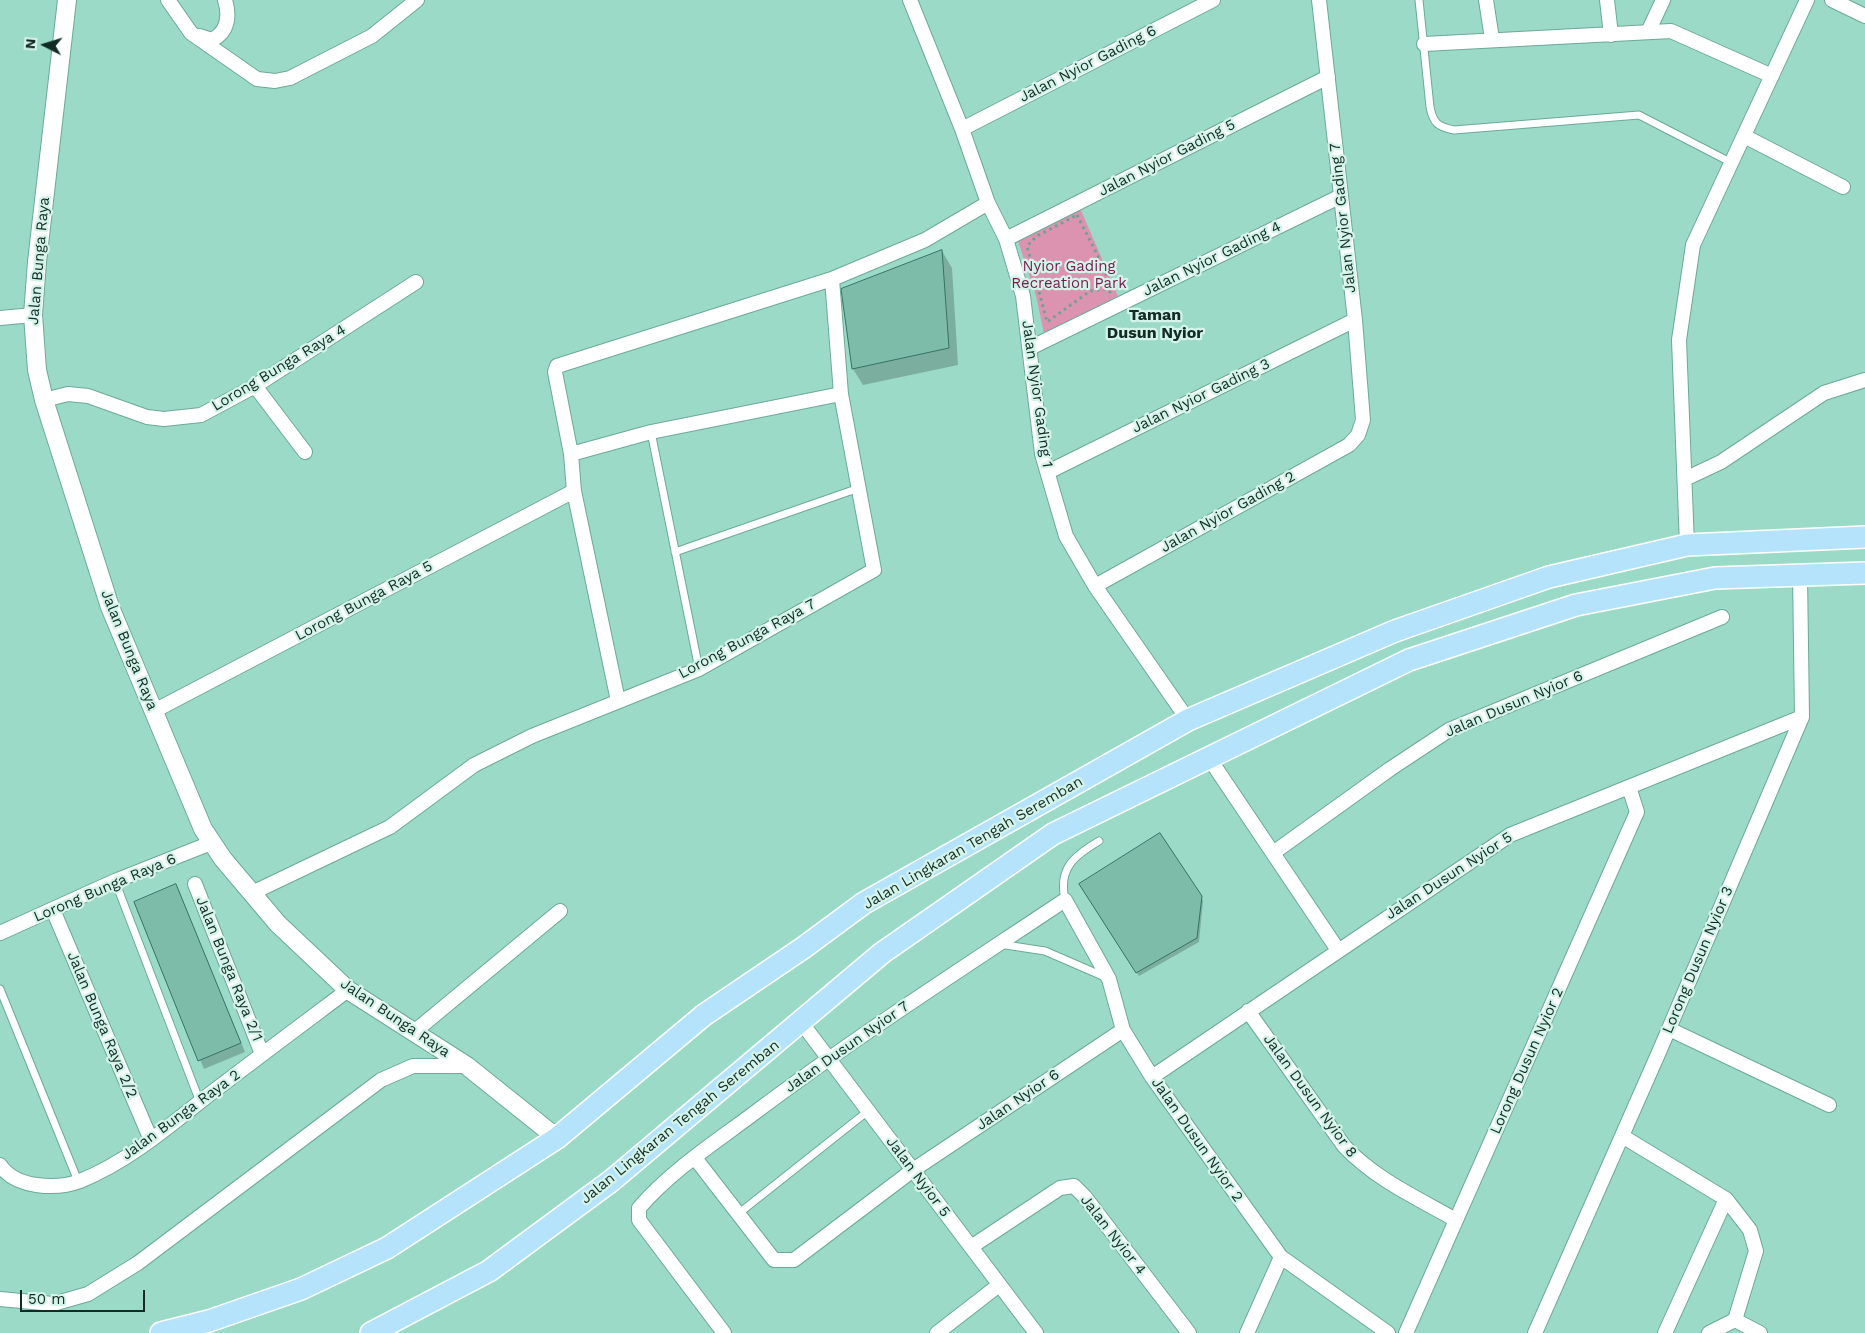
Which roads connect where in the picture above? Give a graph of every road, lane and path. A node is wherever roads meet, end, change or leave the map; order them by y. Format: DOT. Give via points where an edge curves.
graph roads {
  1 [pos="67,0"];
  2 [pos="168,0"];
  3 [pos="225,0"];
  4 [pos="417,0"];
  5 [pos="910,0"];
  6 [pos="1213,0"];
  7 [pos="1319,0"];
  8 [pos="1419,0"];
  9 [pos="1486,0"];
  10 [pos="1607,0"];
  11 [pos="1663,0"];
  12 [pos="1807,0"];
  13 [pos="1832,0"];
  14 [pos="1865,16"];
  15 [pos="1648,32"];
  16 [pos="191,33"];
  17 [pos="1611,34"];
  18 [pos="1492,39"];
  19 [pos="1424,44"];
  20 [pos="1772,76"];
  21 [pos="1328,77"];
  22 [pos="962,129"];
  23 [pos="1744,136"];
  24 [pos="1732,163"];
  25 [pos="1843,187"];
  26 [pos="1341,196"];
  27 [pos="988,203"];
  28 [pos="1006,239"];
  29 [pos="832,279"];
  30 [pos="416,282"];
  31 [pos="32,315"];
  32 [pos="0,318"];
  33 [pos="1355,320"];
  34 [pos="1047,322"];
  35 [pos="1030,348"];
  36 [pos="1865,380"];
  37 [pos="255,386"];
  38 [pos="841,394"];
  39 [pos="44,400"];
  40 [pos="650,432"];
  41 [pos="1358,435"];
  42 [pos="305,452"];
  43 [pos="571,454"];
  44 [pos="1048,472"];
  45 [pos="1685,479"];
  46 [pos="859,488"];
  47 [pos="574,491"];
  48 [pos="1865,537"];
  49 [pos="1688,544"];
  50 [pos="676,552"];
  51 [pos="1865,573"];
  52 [pos="1800,574"];
  53 [pos="1095,586"];
  54 [pos="1722,617"];
  55 [pos="699,669"];
  56 [pos="618,701"];
  57 [pos="154,712"];
  58 [pos="1802,717"];
  59 [pos="1188,720"];
  60 [pos="1209,758"];
  61 [pos="1628,787"];
  62 [pos="1099,841"];
  63 [pos="211,844"];
  64 [pos="1273,853"];
  65 [pos="115,881"];
  66 [pos="195,884"];
  67 [pos="252,893"];
  68 [pos="1065,900"];
  69 [pos="52,910"];
  70 [pos="560,911"];
  71 [pos="0,933"];
  72 [pos="999,944"];
  73 [pos="1338,950"];
  74 [pos="1109,979"];
  75 [pos="0,989"];
  76 [pos="348,990"];
  77 [pos="1248,1011"];
  78 [pos="801,1022"];
  79 [pos="1669,1029"];
  80 [pos="1123,1030"];
  81 [pos="414,1032"];
  82 [pos="262,1054"];
  83 [pos="828,1058"];
  84 [pos="467,1066"];
  85 [pos="1152,1077"];
  86 [pos="200,1102"];
  87 [pos="1829,1104"];
  88 [pos="868,1111"];
  89 [pos="1622,1136"];
  90 [pos="557,1138"];
  91 [pos="151,1140"];
  92 [pos="695,1158"];
  93 [pos="0,1165"];
  94 [pos="913,1170"];
  95 [pos="78,1182"];
  96 [pos="1726,1200"];
  97 [pos="738,1214"];
  98 [pos="1456,1220"];
  99 [pos="971,1247"];
  100 [pos="1280,1257"];
  101 [pos="999,1285"];
  102 [pos="0,1299"];
  103 [pos="1735,1320"];
  104 [pos="162,1333"];
  105 [pos="371,1333"];
  106 [pos="724,1333"];
  107 [pos="937,1333"];
  108 [pos="1036,1333"];
  109 [pos="1189,1333"];
  110 [pos="1247,1333"];
  111 [pos="1388,1333"];
  112 [pos="1406,1333"];
  113 [pos="1535,1333"];
  114 [pos="1665,1333"];
  115 [pos="1709,1333"];
  116 [pos="1760,1333"];
  1 -- 31 [label="street, Jalan Bunga Raya"];
  2 -- 16 [label="street"];
  3 -- 16 [label="street" via="227,23 221,36 212,40"];
  4 -- 16 [label="street" via="372,36 290,78 275,81 257,79"];
  5 -- 22 [label="street, Jalan Nyior Gading 1"];
  6 -- 22 [label="street, Jalan Nyior Gading 6"];
  7 -- 21 [label="street, Jalan Nyior Gading 7"];
  8 -- 19 [label="lane"];
  9 -- 18 [label="street"];
  10 -- 17 [label="street"];
  11 -- 15 [label="street"];
  12 -- 20 [label="street"];
  13 -- 14 [label="street"];
  15 -- 17 [label="street"];
  15 -- 20 [label="street" via="1671,31"];
  17 -- 18 [label="street"];
  18 -- 19 [label="street"];
  19 -- 24 [label="lane" via="1430,107 1433,120 1440,127 1454,130 1639,115"];
  20 -- 23 [label="street"];
  21 -- 26 [label="street, Jalan Nyior Gading 7"];
  21 -- 28 [label="street, Jalan Nyior Gading 5"];
  22 -- 27 [label="street, Jalan Nyior Gading 1"];
  23 -- 24 [label="street"];
  23 -- 25 [label="street"];
  24 -- 45 [label="street" via="1693,245 1679,340"];
  26 -- 33 [label="street, Jalan Nyior Gading 7"];
  26 -- 35 [label="street, Jalan Nyior Gading 4"];
  27 -- 28 [label="street, Jalan Nyior Gading 1"];
  27 -- 29 [label="street" via="926,240"];
  28 -- 35 [label="street, Jalan Nyior Gading 1" via="1022,296"];
  29 -- 38 [label="street, Lorong Bunga Raya 7"];
  29 -- 43 [label="street" via="557,366 555,372"];
  30 -- 37 [label="street, Lorong Bunga Raya 4"];
  31 -- 32 [label="street"];
  31 -- 39 [label="street, Jalan Bunga Raya" via="37,370"];
  33 -- 41 [label="street, Jalan Nyior Gading 7" via="1363,420"];
  33 -- 44 [label="street, Jalan Nyior Gading 3"];
  34 -- 34 [label="path" via="1027,246 1037,236 1077,215 1112,290 1090,292"];
  35 -- 44 [label="street, Jalan Nyior Gading 1" via="1042,454"];
  36 -- 45 [label="street" via="1824,393 1721,462"];
  37 -- 39 [label="street, Lorong Bunga Raya 4" via="201,415 164,419 147,417 88,396 68,394"];
  37 -- 42 [label="street"];
  38 -- 40 [label="street"];
  38 -- 46 [label="street, Lorong Bunga Raya 7"];
  39 -- 57 [label="street, Jalan Bunga Raya" via="110,607"];
  40 -- 43 [label="street"];
  40 -- 50 [label="lane"];
  41 -- 53 [label="street, Jalan Nyior Gading 2" via="1349,445"];
  43 -- 47 [label="street"];
  44 -- 53 [label="street, Jalan Nyior Gading 1" via="1066,536"];
  45 -- 49 [label="street"];
  46 -- 50 [label="lane"];
  46 -- 55 [label="street, Lorong Bunga Raya 7" via="874,570"];
  47 -- 56 [label="street"];
  47 -- 57 [label="street, Lorong Bunga Raya 5"];
  48 -- 49 [label="main road, Jalan Lingkaran Tengah Seremban"];
  49 -- 59 [label="main road, Jalan Lingkaran Tengah Seremban" via="1550,577 1395,631"];
  50 -- 55 [label="lane"];
  51 -- 52 [label="main road, Jalan Lingkaran Tengah Seremban"];
  52 -- 58 [label="street, Lorong Dusun Nyior 3"];
  52 -- 60 [label="main road, Jalan Lingkaran Tengah Seremban" via="1715,578 1576,605 1409,660"];
  53 -- 59 [label="street, Jalan Nyior Gading 1"];
  54 -- 64 [label="street, Jalan Dusun Nyior 6" via="1449,730"];
  55 -- 56 [label="street, Lorong Bunga Raya 7"];
  56 -- 67 [label="street, Lorong Bunga Raya 7" via="532,736 474,765 390,827"];
  57 -- 63 [label="street, Jalan Bunga Raya"];
  58 -- 61 [label="street, Jalan Dusun Nyior 5"];
  58 -- 79 [label="street, Lorong Dusun Nyior 3"];
  59 -- 90 [label="main road, Jalan Lingkaran Tengah Seremban" via="864,903 704,1014"];
  60 -- 64 [label="street"];
  60 -- 78 [label="main road, Jalan Lingkaran Tengah Seremban" via="1053,834 882,953"];
  61 -- 73 [label="street, Jalan Dusun Nyior 5" via="1510,835"];
  61 -- 98 [label="street, Lorong Dusun Nyior 2" via="1637,812"];
  62 -- 68 [label="lane" via="1077,855 1066,870 1062,888"];
  63 -- 65 [label="street, Lorong Bunga Raya 6"];
  63 -- 67 [label="street, Jalan Bunga Raya"];
  64 -- 73 [label="street"];
  65 -- 69 [label="street, Lorong Bunga Raya 6"];
  65 -- 86 [label="lane"];
  66 -- 82 [label="street, Jalan Bunga Raya 2/1"];
  67 -- 76 [label="street, Jalan Bunga Raya" via="278,924"];
  68 -- 72 [label="street, Jalan Dusun Nyior 7"];
  68 -- 74 [label="street, Jalan Dusun Nyior 2"];
  69 -- 71 [label="street, Lorong Bunga Raya 6"];
  69 -- 91 [label="street, Jalan Bunga Raya 2/2"];
  70 -- 81 [label="street"];
  72 -- 74 [label="lane" via="1045,951"];
  72 -- 83 [label="street, Jalan Dusun Nyior 7"];
  73 -- 77 [label="street, Jalan Dusun Nyior 5"];
  74 -- 80 [label="street, Jalan Dusun Nyior 2"];
  75 -- 95 [label="lane"];
  76 -- 81 [label="street, Jalan Bunga Raya"];
  76 -- 82 [label="street, Jalan Bunga Raya 2"];
  77 -- 85 [label="street, Jalan Dusun Nyior 5"];
  77 -- 98 [label="street, Jalan Dusun Nyior 8" via="1358,1161"];
  78 -- 83 [label="street, Jalan Nyior 5"];
  78 -- 105 [label="main road, Jalan Lingkaran Tengah Seremban" via="611,1181 489,1271"];
  79 -- 87 [label="street"];
  79 -- 89 [label="street, Lorong Dusun Nyior 3"];
  80 -- 85 [label="street, Jalan Dusun Nyior 2"];
  80 -- 94 [label="street, Jalan Nyior 6"];
  81 -- 84 [label="street, Jalan Bunga Raya"];
  82 -- 86 [label="street, Jalan Bunga Raya 2"];
  83 -- 88 [label="street, Jalan Nyior 5"];
  83 -- 92 [label="street, Jalan Dusun Nyior 7"];
  84 -- 90 [label="street, Jalan Bunga Raya"];
  84 -- 102 [label="street" via="413,1066 381,1080 138,1263 88,1294 54,1304"];
  85 -- 100 [label="street, Jalan Dusun Nyior 2"];
  86 -- 91 [label="street, Jalan Bunga Raya 2"];
  88 -- 94 [label="street, Jalan Nyior 5"];
  88 -- 97 [label="lane"];
  89 -- 96 [label="street"];
  89 -- 113 [label="street, Lorong Dusun Nyior 3"];
  90 -- 104 [label="main road, Jalan Lingkaran Tengah Seremban" via="387,1248 301,1289"];
  91 -- 95 [label="street, Jalan Bunga Raya 2" via="104,1170"];
  92 -- 97 [label="street"];
  92 -- 106 [label="street, Jalan Dusun Nyior 7" via="648,1197 639,1208 639,1220"];
  93 -- 95 [label="street, Jalan Bunga Raya 2" via="5,1173 20,1181 38,1185"];
  94 -- 97 [label="street, Jalan Nyior 6" via="794,1260 774,1260"];
  94 -- 99 [label="street, Jalan Nyior 5"];
  96 -- 103 [label="street" via="1750,1230 1756,1251"];
  96 -- 114 [label="street"];
  98 -- 112 [label="street, Lorong Dusun Nyior 2"];
  99 -- 101 [label="street, Jalan Nyior 5"];
  99 -- 109 [label="street, Jalan Nyior 4" via="1060,1188 1074,1186"];
  100 -- 110 [label="street"];
  100 -- 111 [label="street, Jalan Dusun Nyior 2"];
  101 -- 107 [label="street"];
  101 -- 108 [label="street, Jalan Nyior 5"];
  103 -- 115 [label="street"];
  103 -- 116 [label="street"];
}
